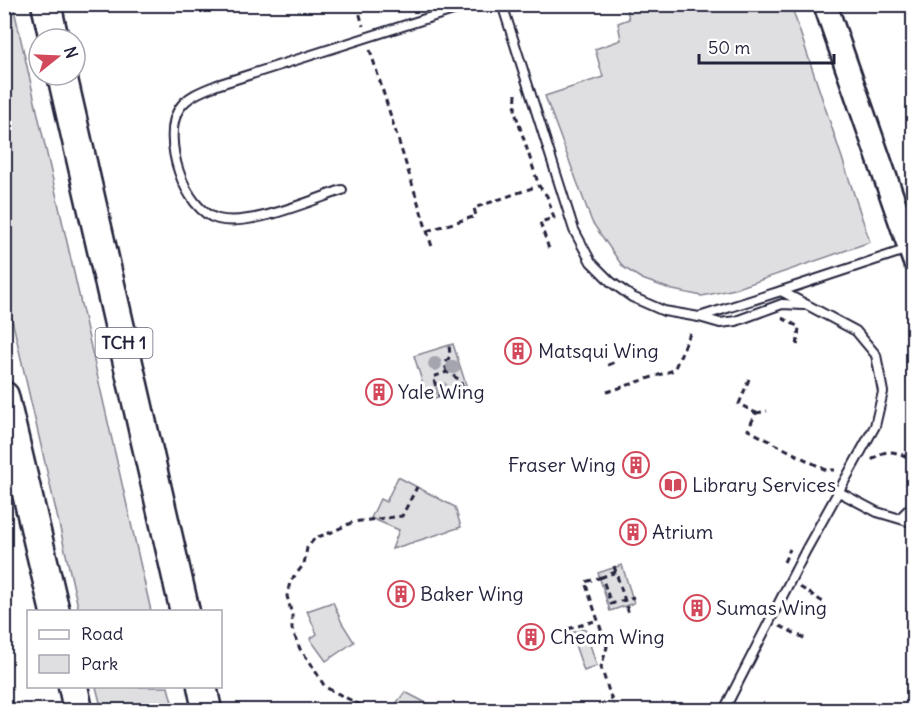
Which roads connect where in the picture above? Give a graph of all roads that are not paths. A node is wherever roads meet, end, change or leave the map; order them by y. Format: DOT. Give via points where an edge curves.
graph roads {
  1 [pos="46,4"];
  2 [pos="472,4"];
  3 [pos="502,4"];
  4 [pos="825,4"];
  5 [pos="51,27"];
  6 [pos="65,87"];
  7 [pos="342,190"];
  8 [pos="911,254"];
  9 [pos="781,291"];
  10 [pos="808,305"];
  11 [pos="699,317"];
  12 [pos="4,396"];
  13 [pos="837,491"];
  14 [pos="914,504"];
  15 [pos="901,518"];
  16 [pos="914,522"];
  17 [pos="55,610"];
  18 [pos="185,610"];
  19 [pos="73,688"];
  20 [pos="202,688"];
  21 [pos="78,711"];
  22 [pos="207,711"];
  23 [pos="724,711"];
  1 -- 5 [label="highway"];
  2 -- 7 [label="lane" via="196,93 179,109 173,149 187,193 202,213 234,221 255,219"];
  3 -- 11 [label="lane" via="574,230 591,262 611,282 650,306"];
  4 -- 8 [label="main road"];
  6 -- 18 [label="highway, TCH 1"];
  8 -- 9 [label="lane"];
  9 -- 10 [label="lane"];
  9 -- 11 [label="lane"];
  10 -- 11 [label="lane" via="782,304 720,323"];
  10 -- 13 [label="lane" via="856,331 876,355 884,392 874,426"];
  12 -- 17 [label="highway"];
  13 -- 15 [label="lane" via="877,512"];
  13 -- 23 [label="lane"];
  14 -- 15 [label="lane"];
  15 -- 16 [label="lane"];
  19 -- 21 [label="highway"];
  20 -- 22 [label="highway"];
}
